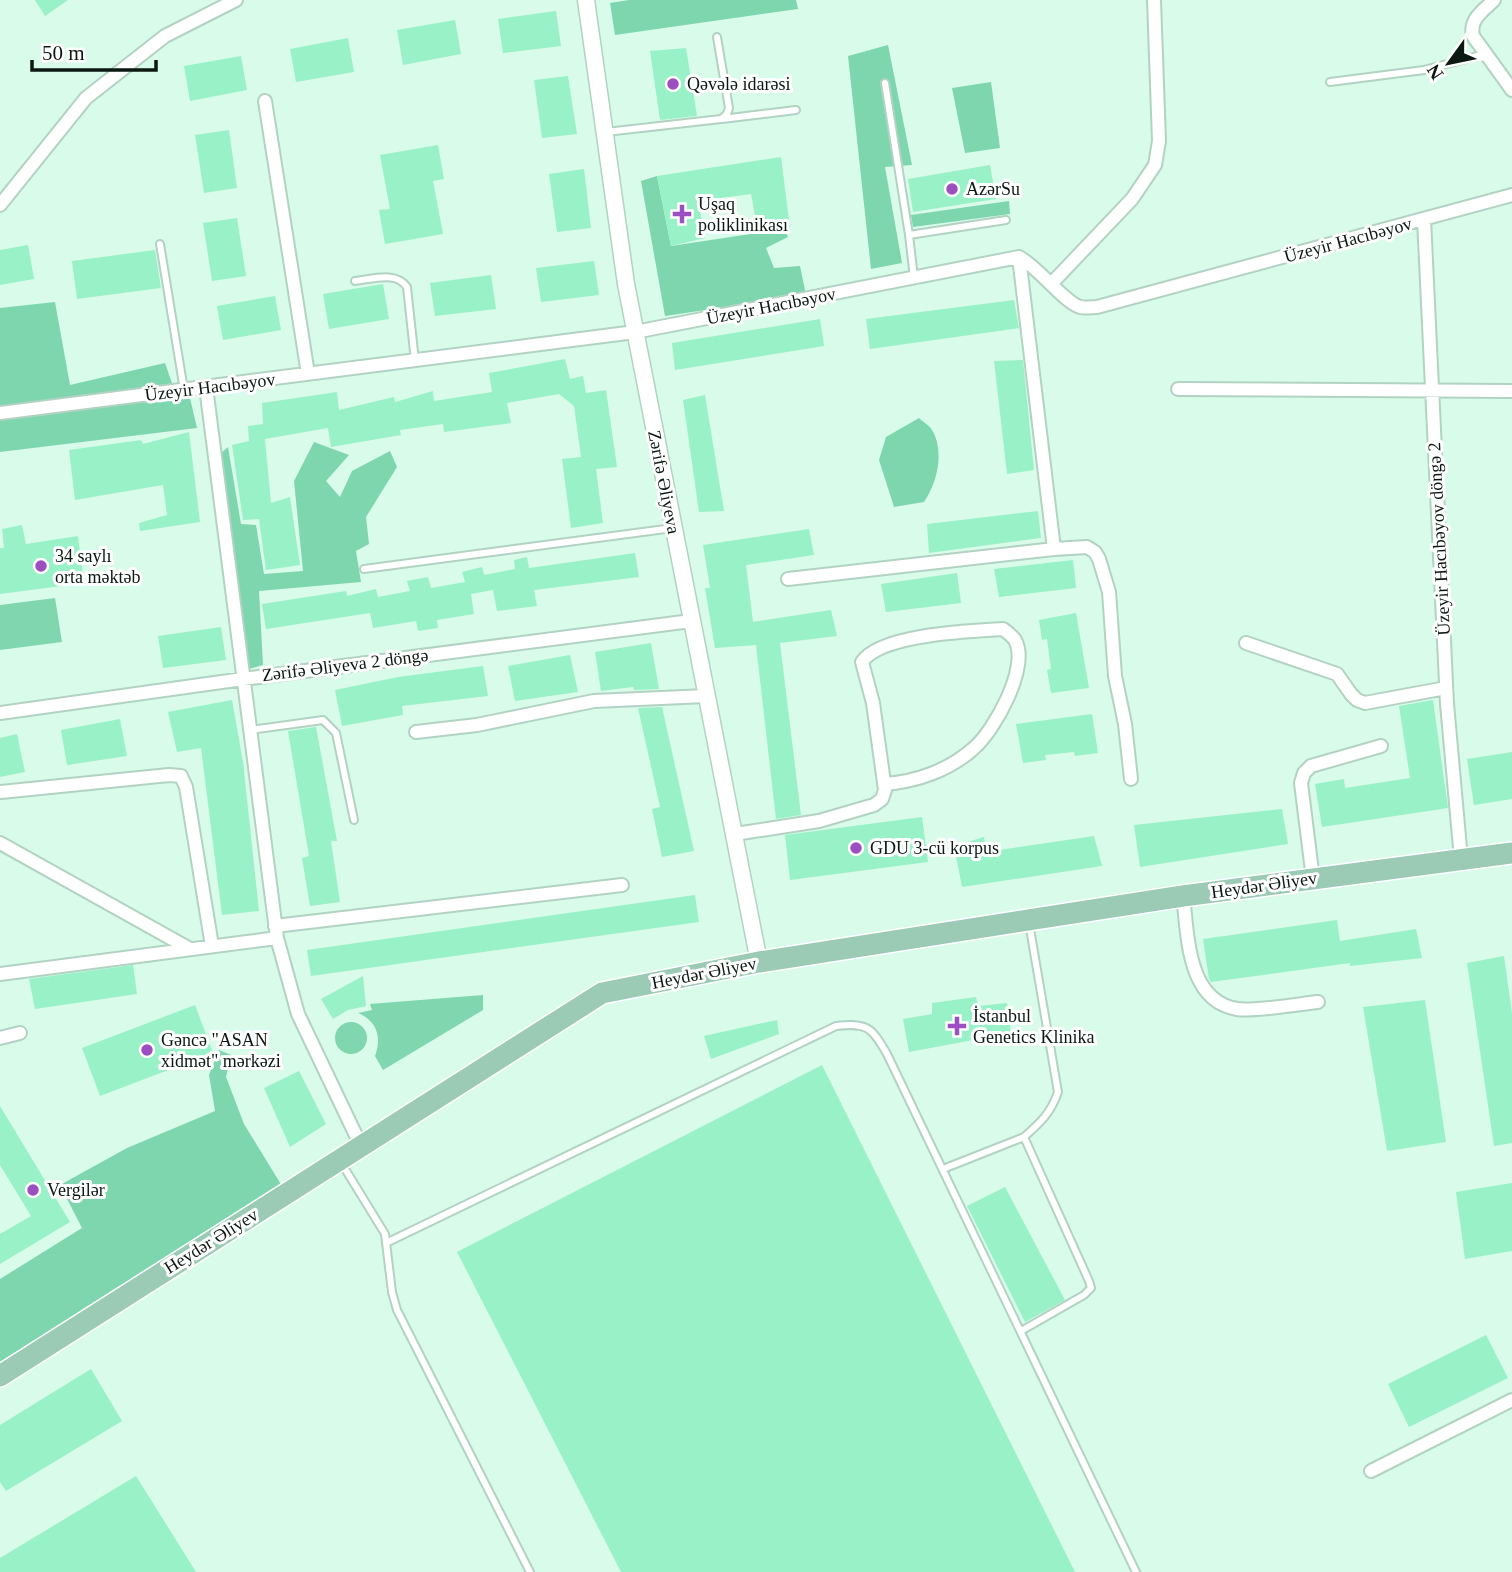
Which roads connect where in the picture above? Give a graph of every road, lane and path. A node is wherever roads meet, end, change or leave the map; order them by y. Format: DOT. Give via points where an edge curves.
graph roads {
  1 [pos="236,0"];
  2 [pos="586,0"];
  3 [pos="1154,0"];
  4 [pos="1494,0"];
  5 [pos="717,37"];
  6 [pos="1485,54"];
  7 [pos="1329,82"];
  8 [pos="885,83"];
  9 [pos="1512,90"];
  10 [pos="265,101"];
  11 [pos="796,110"];
  12 [pos="721,119"];
  13 [pos="604,132"];
  14 [pos="1512,195"];
  15 [pos="0,205"];
  16 [pos="1424,219"];
  17 [pos="1006,220"];
  18 [pos="909,234"];
  19 [pos="160,244"];
  20 [pos="1020,257"];
  21 [pos="914,278"];
  22 [pos="355,281"];
  23 [pos="1051,284"];
  24 [pos="635,332"];
  25 [pos="415,360"];
  26 [pos="308,374"];
  27 [pos="206,387"];
  28 [pos="1178,389"];
  29 [pos="184,390"];
  30 [pos="1432,390"];
  31 [pos="1512,391"];
  32 [pos="0,414"];
  33 [pos="673,528"];
  34 [pos="1054,550"];
  35 [pos="364,569"];
  36 [pos="788,579"];
  37 [pos="691,621"];
  38 [pos="1247,643"];
  39 [pos="243,678"];
  40 [pos="1446,688"];
  41 [pos="706,696"];
  42 [pos="0,713"];
  43 [pos="250,730"];
  44 [pos="416,732"];
  45 [pos="1381,746"];
  46 [pos="1131,779"];
  47 [pos="884,784"];
  48 [pos="1,792"];
  49 [pos="354,820"];
  50 [pos="735,834"];
  51 [pos="0,843"];
  52 [pos="1512,853"];
  53 [pos="1461,859"];
  54 [pos="1313,879"];
  55 [pos="622,884"];
  56 [pos="1183,896"];
  57 [pos="1028,920"];
  58 [pos="276,932"];
  59 [pos="212,946"];
  60 [pos="190,949"];
  61 [pos="759,962"];
  62 [pos="0,974"];
  63 [pos="1318,1002"];
  64 [pos="20,1032"];
  65 [pos="0,1038"];
  66 [pos="1024,1137"];
  67 [pos="361,1146"];
  68 [pos="339,1160"];
  69 [pos="943,1169"];
  70 [pos="386,1243"];
  71 [pos="1021,1331"];
  72 [pos="0,1376"];
  73 [pos="1512,1400"];
  74 [pos="1371,1471"];
  75 [pos="530,1572"];
  76 [pos="1136,1572"];
  1 -- 15 [label="street" via="165,36 86,98"];
  2 -- 13 [label="street, Zərifə Əliyeva"];
  3 -- 23 [label="street" via="1159,141 1155,165 1132,199"];
  4 -- 6 [label="street" via="1471,27"];
  5 -- 12 [label="lane" via="729,108"];
  6 -- 7 [label="lane" via="1424,70"];
  6 -- 9 [label="street"];
  8 -- 18 [label="lane"];
  10 -- 26 [label="street"];
  11 -- 12 [label="lane"];
  12 -- 13 [label="lane"];
  13 -- 24 [label="street, Zərifə Əliyeva"];
  14 -- 16 [label="street, Üzeyir Hacıbəyov"];
  16 -- 23 [label="street, Üzeyir Hacıbəyov" via="1097,307 1078,307"];
  16 -- 30 [label="street, Üzeyir Hacıbəyov döngə 2"];
  17 -- 18 [label="lane"];
  18 -- 21 [label="lane"];
  19 -- 29 [label="lane"];
  20 -- 21 [label="street, Üzeyir Hacıbəyov"];
  20 -- 23 [label="street, Üzeyir Hacıbəyov"];
  20 -- 34 [label="street"];
  21 -- 24 [label="street, Üzeyir Hacıbəyov"];
  22 -- 25 [label="lane" via="402,279 407,287"];
  24 -- 25 [label="street, Üzeyir Hacıbəyov"];
  24 -- 33 [label="street, Zərifə Əliyeva"];
  25 -- 26 [label="street, Üzeyir Hacıbəyov"];
  26 -- 27 [label="street, Üzeyir Hacıbəyov"];
  27 -- 29 [label="street, Üzeyir Hacıbəyov"];
  27 -- 39 [label="street"];
  28 -- 30 [label="street"];
  29 -- 32 [label="street, Üzeyir Hacıbəyov"];
  30 -- 31 [label="street"];
  30 -- 40 [label="street, Üzeyir Hacıbəyov döngə 2"];
  33 -- 35 [label="lane"];
  33 -- 37 [label="street, Zərifə Əliyeva"];
  34 -- 36 [label="street"];
  34 -- 46 [label="street" via="1087,547 1099,559 1109,593 1115,676"];
  37 -- 39 [label="street, Zərifə Əliyeva 2 döngə"];
  37 -- 41 [label="street, Zərifə Əliyeva"];
  38 -- 40 [label="street" via="1337,674 1351,694 1365,703"];
  39 -- 42 [label="street, Zərifə Əliyeva 2 döngə"];
  39 -- 43 [label="street"];
  40 -- 53 [label="street, Üzeyir Hacıbəyov döngə 2"];
  41 -- 44 [label="street" via="594,701 477,725"];
  41 -- 50 [label="street, Zərifə Əliyeva"];
  43 -- 49 [label="lane" via="323,720 336,733"];
  43 -- 58 [label="street"];
  45 -- 54 [label="street" via="1311,766 1304,773 1301,783"];
  47 -- 47 [label="street" via="873,703 862,662 867,654 891,642 1003,629 1015,640 1015,677 1005,705 976,747 932,773 906,783"];
  47 -- 50 [label="street" via="882,799 874,805 819,821"];
  48 -- 59 [label="street" via="181,776"];
  50 -- 61 [label="street, Zərifə Əliyeva"];
  51 -- 60 [label="street"];
  52 -- 53 [label="main road, Heydər Əliyev"];
  53 -- 54 [label="main road, Heydər Əliyev"];
  54 -- 56 [label="main road, Heydər Əliyev"];
  55 -- 58 [label="street"];
  56 -- 57 [label="main road, Heydər Əliyev"];
  56 -- 63 [label="street" via="1192,960 1203,989 1218,1003 1238,1010"];
  57 -- 61 [label="main road, Heydər Əliyev"];
  57 -- 66 [label="lane" via="1058,1092 1044,1119"];
  58 -- 59 [label="street"];
  58 -- 67 [label="street" via="299,1014"];
  59 -- 60 [label="street"];
  60 -- 62 [label="street"];
  61 -- 67 [label="main road, Heydər Əliyev" via="601,993"];
  64 -- 65 [label="street"];
  66 -- 69 [label="lane"];
  66 -- 71 [label="lane" via="1091,1289"];
  67 -- 68 [label="main road, Heydər Əliyev"];
  68 -- 70 [label="lane" via="378,1221"];
  68 -- 72 [label="main road, Heydər Əliyev"];
  69 -- 70 [label="lane" via="876,1036 859,1024 836,1026"];
  69 -- 71 [label="lane"];
  70 -- 75 [label="lane" via="397,1310"];
  71 -- 76 [label="lane"];
  73 -- 74 [label="street"];
}
